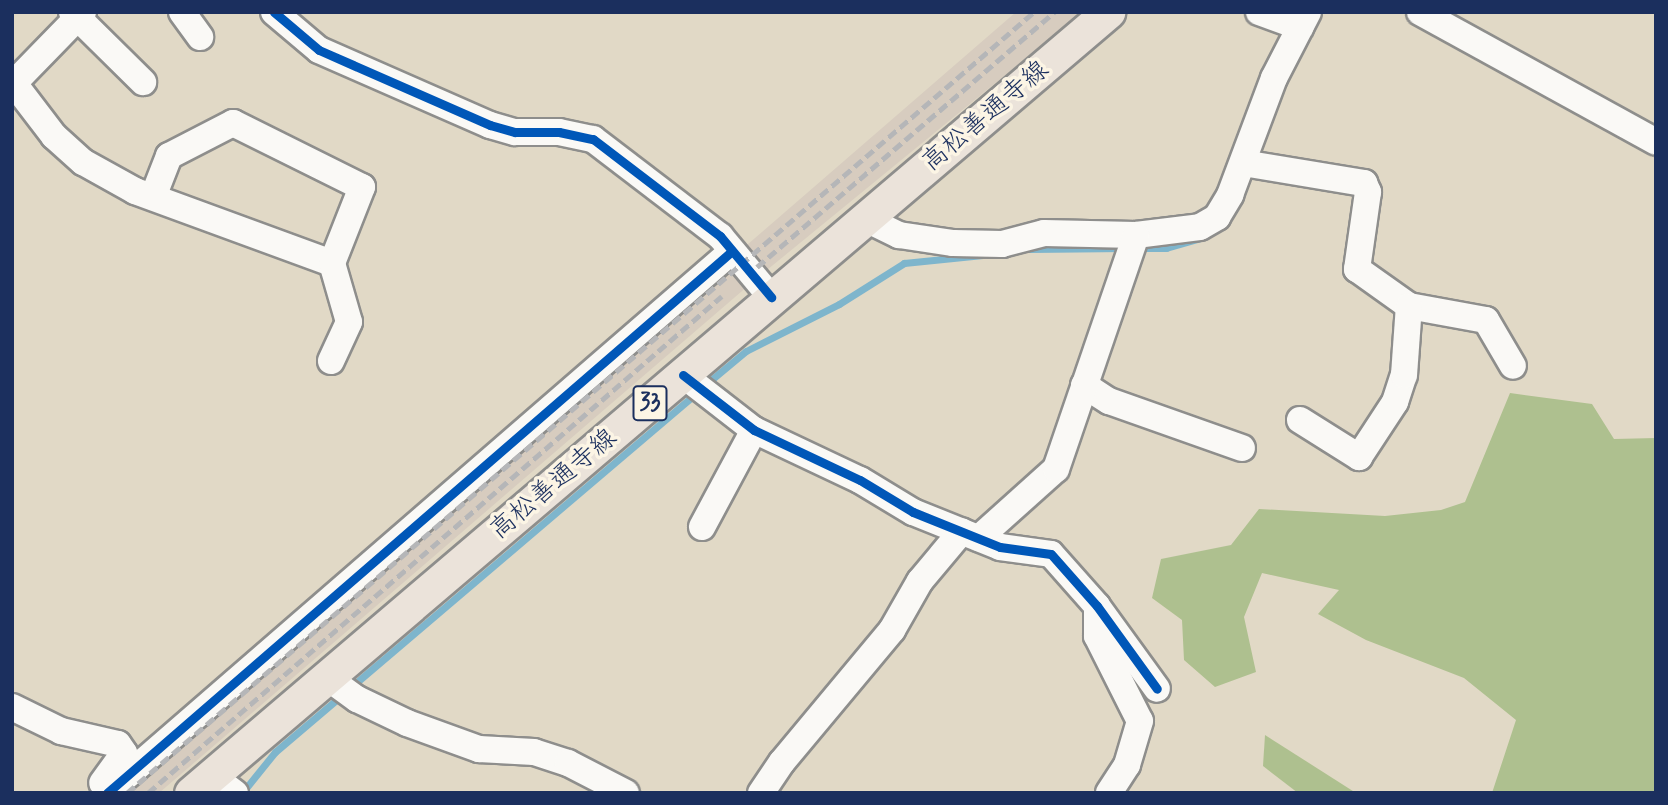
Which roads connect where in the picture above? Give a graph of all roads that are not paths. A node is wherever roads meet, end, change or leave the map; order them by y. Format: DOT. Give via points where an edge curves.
graph roads {
  1 [pos="182,12"];
  2 [pos="274,12"];
  3 [pos="1108,12"];
  4 [pos="1259,12"];
  5 [pos="1420,12"];
  6 [pos="78,14"];
  7 [pos="1304,20"];
  8 [pos="1456,20"];
  9 [pos="200,37"];
  10 [pos="13,82"];
  11 [pos="143,82"];
  12 [pos="1656,142"];
  13 [pos="1243,163"];
  14 [pos="153,197"];
  15 [pos="866,219"];
  16 [pos="1136,235"];
  17 [pos="732,251"];
  18 [pos="332,263"];
  19 [pos="771,297"];
  20 [pos="1409,306"];
  21 [pos="331,361"];
  22 [pos="1513,366"];
  23 [pos="683,375"];
  24 [pos="1084,385"];
  25 [pos="1300,420"];
  26 [pos="754,430"];
  27 [pos="1242,447"];
  28 [pos="702,527"];
  29 [pos="970,535"];
  30 [pos="1097,606"];
  31 [pos="328,677"];
  32 [pos="1157,689"];
  33 [pos="12,707"];
  34 [pos="212,787"];
  35 [pos="95,793"];
  36 [pos="107,793"];
  37 [pos="626,793"];
  38 [pos="761,793"];
  39 [pos="1109,793"];
  1 -- 9 [label="street"];
  2 -- 17 [label="street" via="319,50 490,125 515,132 559,132 593,139 720,236"];
  3 -- 15 [label="main road, 高松善通寺線 / 33"];
  4 -- 7 [label="street"];
  5 -- 8 [label="street"];
  6 -- 10 [label="street"];
  6 -- 11 [label="street"];
  7 -- 13 [label="street" via="1274,78"];
  8 -- 12 [label="street"];
  10 -- 14 [label="street" via="54,136 83,162"];
  13 -- 16 [label="street" via="1217,217 1200,227"];
  13 -- 20 [label="street" via="1364,183 1368,192 1357,269"];
  14 -- 18 [label="street"];
  14 -- 18 [label="street" via="169,156 233,123 362,187"];
  15 -- 16 [label="street" via="899,235 953,243 1002,243 1044,233"];
  15 -- 19 [label="main road, 高松善通寺線 / 33"];
  16 -- 24 [label="street"];
  17 -- 19 [label="street"];
  17 -- 36 [label="street"];
  18 -- 21 [label="street" via="349,322"];
  19 -- 23 [label="main road, 高松善通寺線 / 33"];
  20 -- 22 [label="street" via="1486,320"];
  20 -- 25 [label="street" via="1404,375 1395,402 1359,457"];
  23 -- 26 [label="street"];
  23 -- 31 [label="main road, 高松善通寺線 / 33"];
  24 -- 27 [label="street" via="1109,401"];
  24 -- 29 [label="street" via="1056,469"];
  26 -- 28 [label="street"];
  26 -- 29 [label="street" via="860,480 913,513"];
  29 -- 30 [label="street" via="1000,547 1051,554"];
  29 -- 38 [label="street" via="920,582 892,630"];
  30 -- 32 [label="street"];
  30 -- 39 [label="street" via="1097,636 1140,721 1127,765"];
  31 -- 34 [label="main road, 高松善通寺線 / 33"];
  31 -- 37 [label="street" via="357,699 407,723 479,748 534,752 568,763"];
  33 -- 35 [label="street" via="61,731 118,744 124,753"];
}
